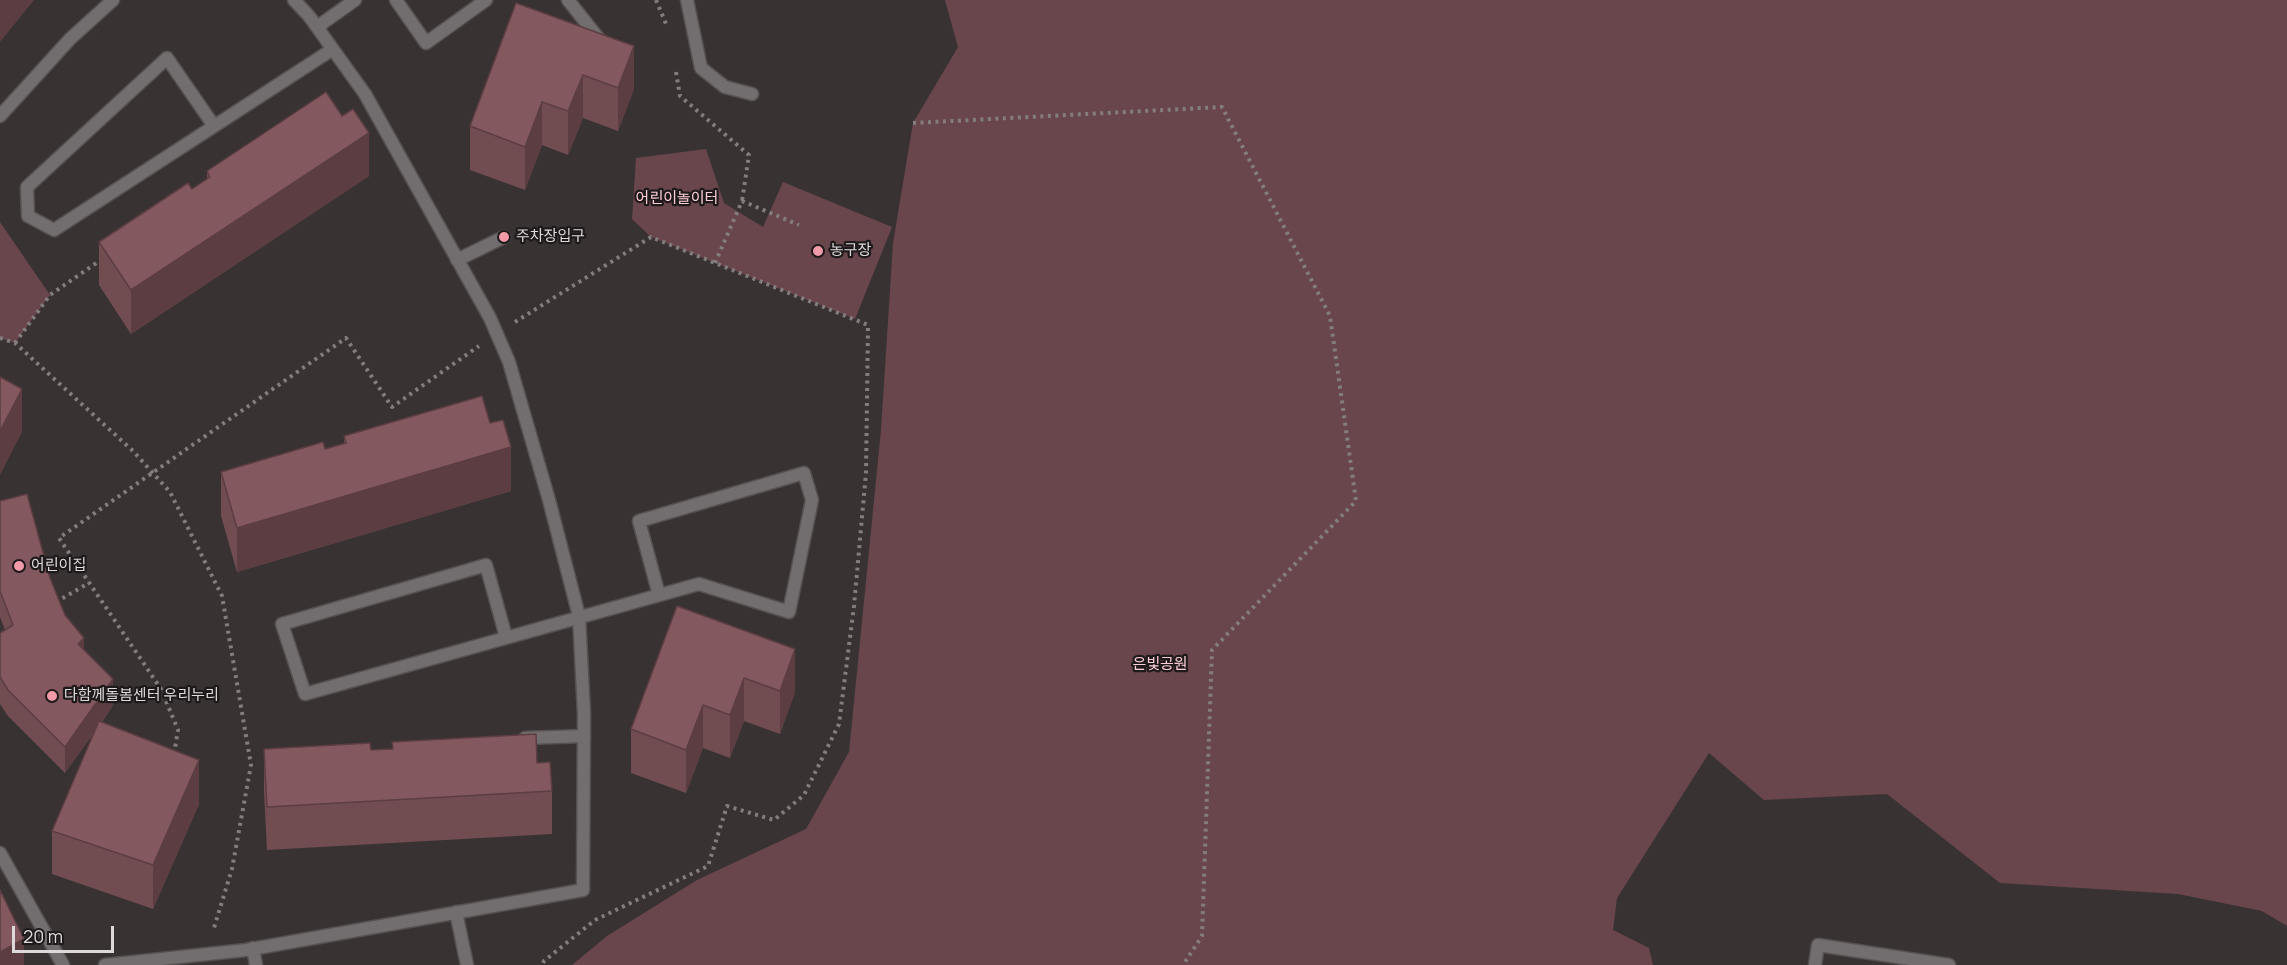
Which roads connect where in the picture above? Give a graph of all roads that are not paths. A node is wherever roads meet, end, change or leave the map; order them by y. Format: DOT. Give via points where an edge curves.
graph roads {
  1 [pos="113,0"];
  2 [pos="294,0"];
  3 [pos="355,0"];
  4 [pos="396,0"];
  5 [pos="486,0"];
  6 [pos="568,0"];
  7 [pos="687,0"];
  8 [pos="317,27"];
  9 [pos="605,46"];
  10 [pos="333,49"];
  11 [pos="752,94"];
  12 [pos="0,116"];
  13 [pos="214,126"];
  14 [pos="504,237"];
  15 [pos="458,260"];
  16 [pos="659,594"];
  17 [pos="579,616"];
  18 [pos="506,637"];
  19 [pos="584,736"];
  20 [pos="525,738"];
  21 [pos="0,853"];
  22 [pos="456,912"];
  23 [pos="253,948"];
  24 [pos="63,965"];
  25 [pos="105,965"];
  26 [pos="256,965"];
  27 [pos="467,965"];
  28 [pos="1815,965"];
  29 [pos="1949,965"];
  1 -- 12 [label="street" via="70,39"];
  2 -- 8 [label="street"];
  3 -- 8 [label="street"];
  4 -- 5 [label="street" via="426,42"];
  6 -- 9 [label="street"];
  7 -- 11 [label="street" via="701,68 725,87"];
  8 -- 10 [label="street"];
  10 -- 13 [label="street"];
  10 -- 15 [label="street" via="365,94"];
  13 -- 13 [label="street" via="54,230 28,216 27,187 167,58"];
  14 -- 15 [label="street"];
  15 -- 17 [label="street" via="509,362"];
  16 -- 16 [label="street" via="699,584 789,612 812,500 804,473 639,521"];
  16 -- 17 [label="street"];
  17 -- 18 [label="street"];
  17 -- 19 [label="street"];
  18 -- 18 [label="street" via="304,694 282,624 486,565"];
  19 -- 20 [label="street"];
  19 -- 22 [label="street" via="583,890"];
  21 -- 24 [label="street"];
  22 -- 23 [label="street"];
  22 -- 27 [label="street"];
  23 -- 25 [label="street"];
  23 -- 26 [label="street"];
  28 -- 29 [label="street" via="1818,945"];
}
